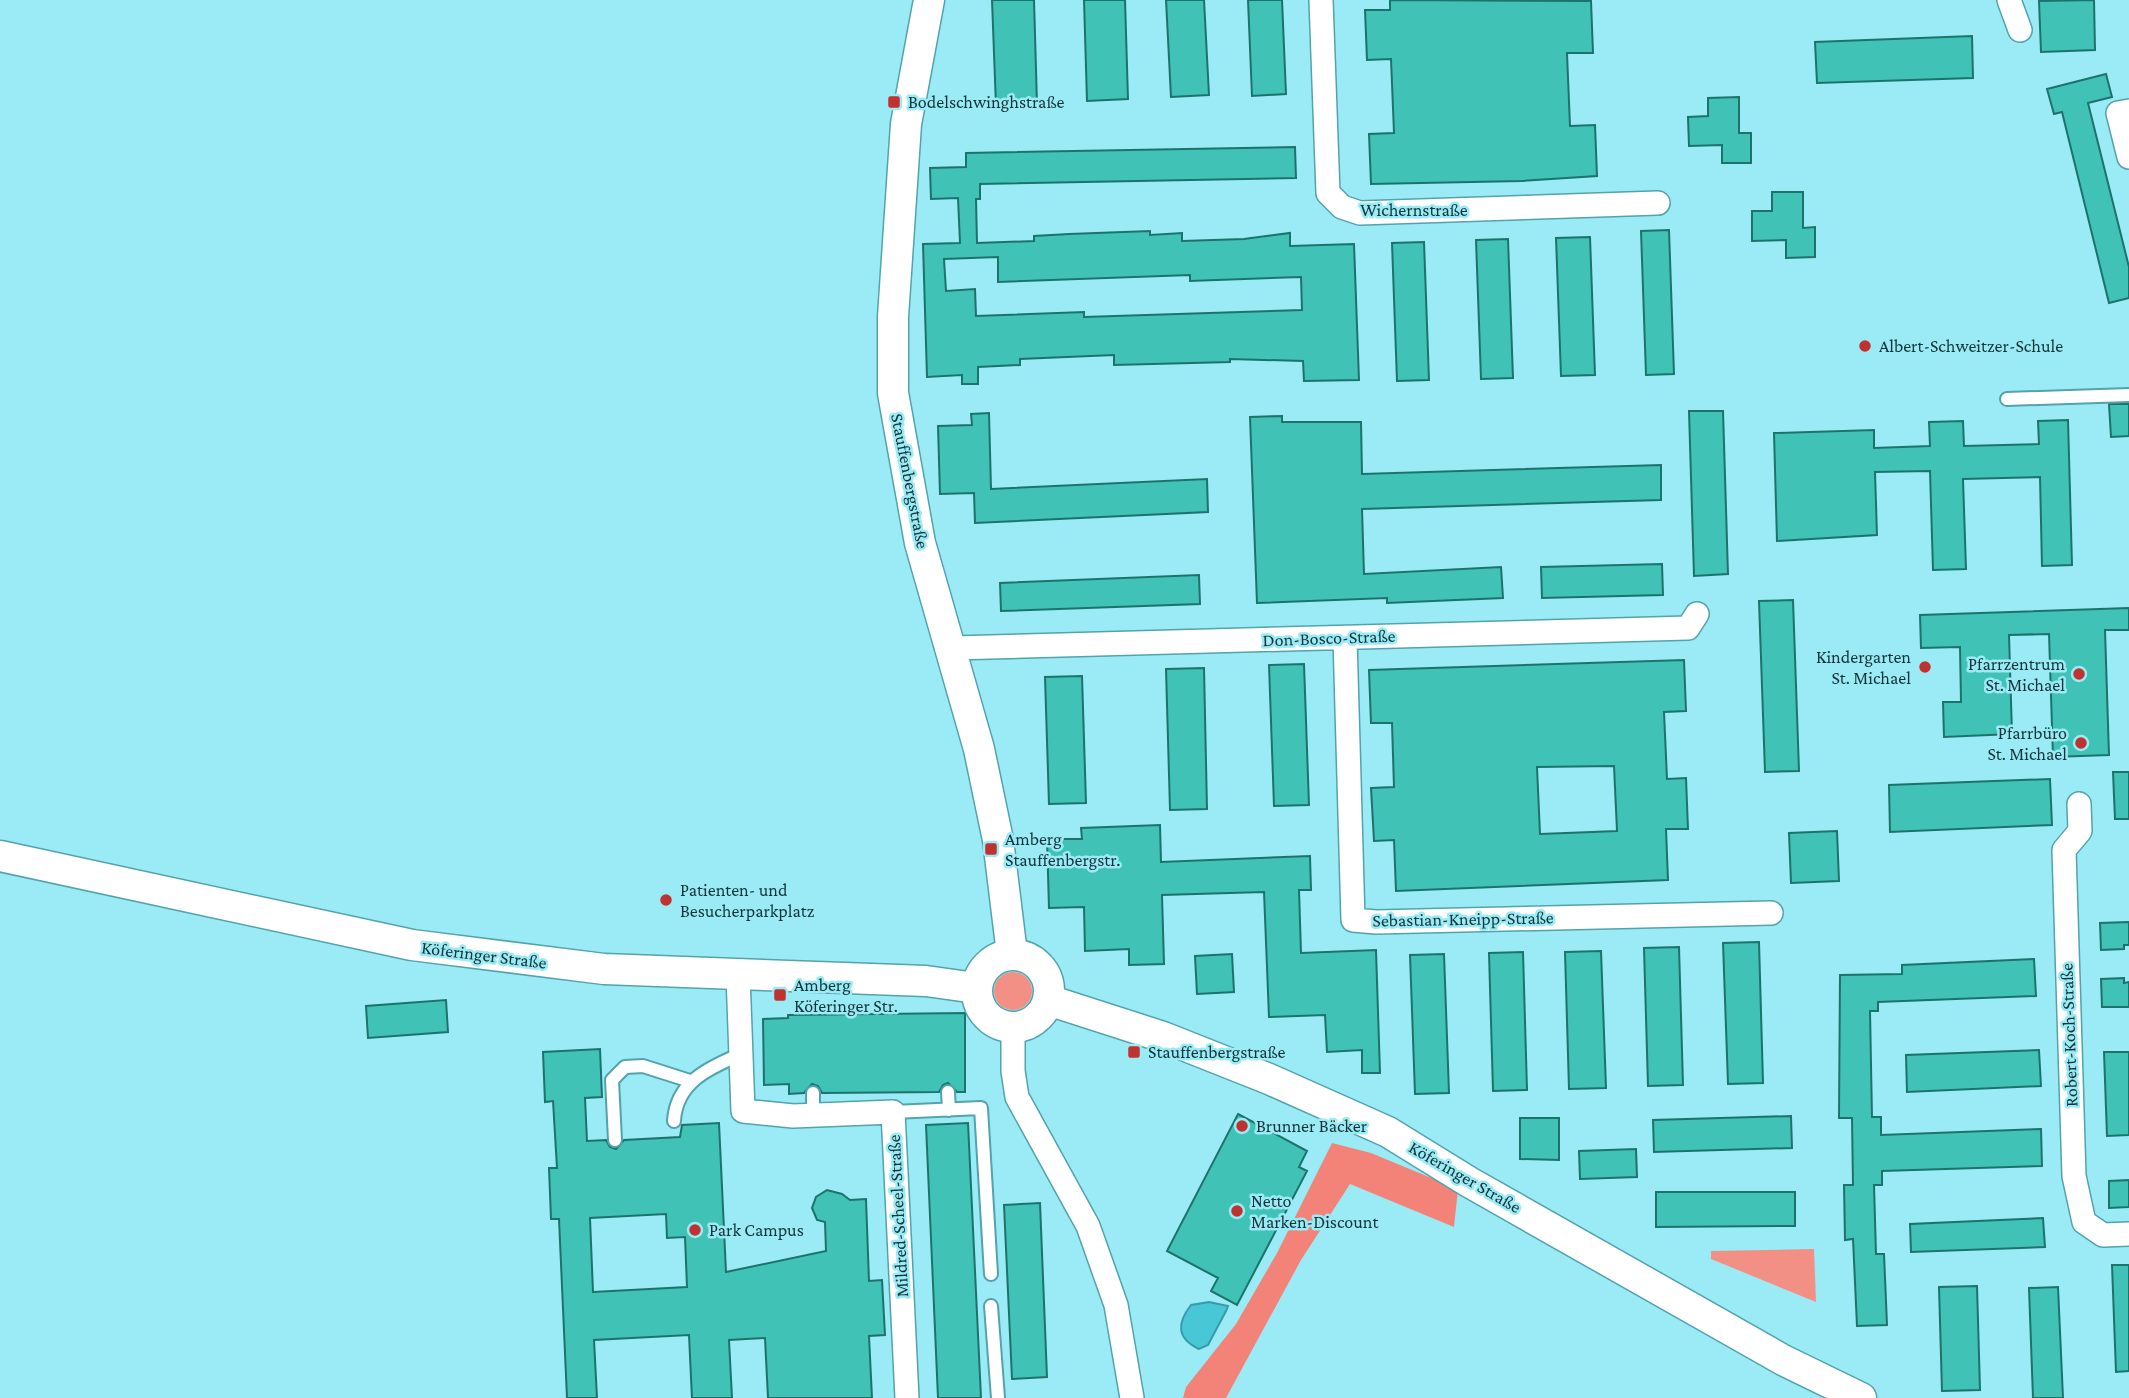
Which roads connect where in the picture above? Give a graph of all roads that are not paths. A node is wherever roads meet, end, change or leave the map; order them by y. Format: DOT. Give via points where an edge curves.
graph roads {
  1 [pos="929,0"];
  2 [pos="1321,0"];
  3 [pos="2009,0"];
  4 [pos="2020,30"];
  5 [pos="2129,111"];
  6 [pos="2129,157"];
  7 [pos="1658,203"];
  8 [pos="2129,395"];
  9 [pos="2007,399"];
  10 [pos="1697,614"];
  11 [pos="1345,638"];
  12 [pos="953,648"];
  13 [pos="2079,804"];
  14 [pos="0,856"];
  15 [pos="1772,913"];
  16 [pos="1012,954"];
  17 [pos="738,975"];
  18 [pos="976,988"];
  19 [pos="1048,1000"];
  20 [pos="1013,1028"];
  21 [pos="739,1055"];
  22 [pos="690,1081"];
  23 [pos="948,1092"];
  24 [pos="949,1110"];
  25 [pos="893,1112"];
  26 [pos="674,1121"];
  27 [pos="615,1140"];
  28 [pos="2129,1234"];
  29 [pos="991,1274"];
  30 [pos="991,1306"];
  31 [pos="907,1398"];
  32 [pos="998,1398"];
  33 [pos="1132,1398"];
  34 [pos="1861,1398"];
  1 -- 12 [label="street, Stauffenbergstraße" via="906,124 892,317 893,393 920,543"];
  2 -- 7 [label="street, Wichernstraße" via="1328,193 1342,207 1360,213"];
  3 -- 4 [label="street"];
  5 -- 6 [label="street" via="2118,113"];
  8 -- 9 [label="lane"];
  10 -- 11 [label="street, Don-Bosco-Straße" via="1688,628"];
  11 -- 12 [label="street, Don-Bosco-Straße"];
  11 -- 15 [label="street, Sebastian-Kneipp-Straße" via="1353,920"];
  12 -- 16 [label="street, Stauffenbergstraße" via="998,840"];
  13 -- 28 [label="street, Robert-Koch-Straße" via="2080,831 2064,850 2074,1176 2084,1222 2103,1235"];
  14 -- 17 [label="street, Köferinger Straße" via="412,945 604,969"];
  16 -- 18 [label="street" via="984,968"];
  16 -- 19 [label="street" via="1041,968 1047,978"];
  17 -- 18 [label="street, Köferinger Straße" via="926,981"];
  17 -- 21 [label="street, Mildred-Scheel-Straße"];
  18 -- 20 [label="street" via="977,1000 990,1020"];
  19 -- 20 [label="street" via="1035,1020"];
  19 -- 34 [label="street, Köferinger Straße" via="1163,1037 1388,1132 1783,1360"];
  20 -- 33 [label="street" via="1017,1097 1088,1226 1116,1306"];
  21 -- 22 [label="lane"];
  21 -- 25 [label="street, Mildred-Scheel-Straße" via="743,1111 813,1104"];
  22 -- 26 [label="lane" via="675,1108"];
  22 -- 27 [label="lane" via="643,1066 625,1067 612,1080"];
  23 -- 24 [label="lane"];
  24 -- 25 [label="lane"];
  24 -- 29 [label="lane" via="981,1108"];
  25 -- 31 [label="street, Mildred-Scheel-Straße"];
  30 -- 32 [label="lane"];
}
